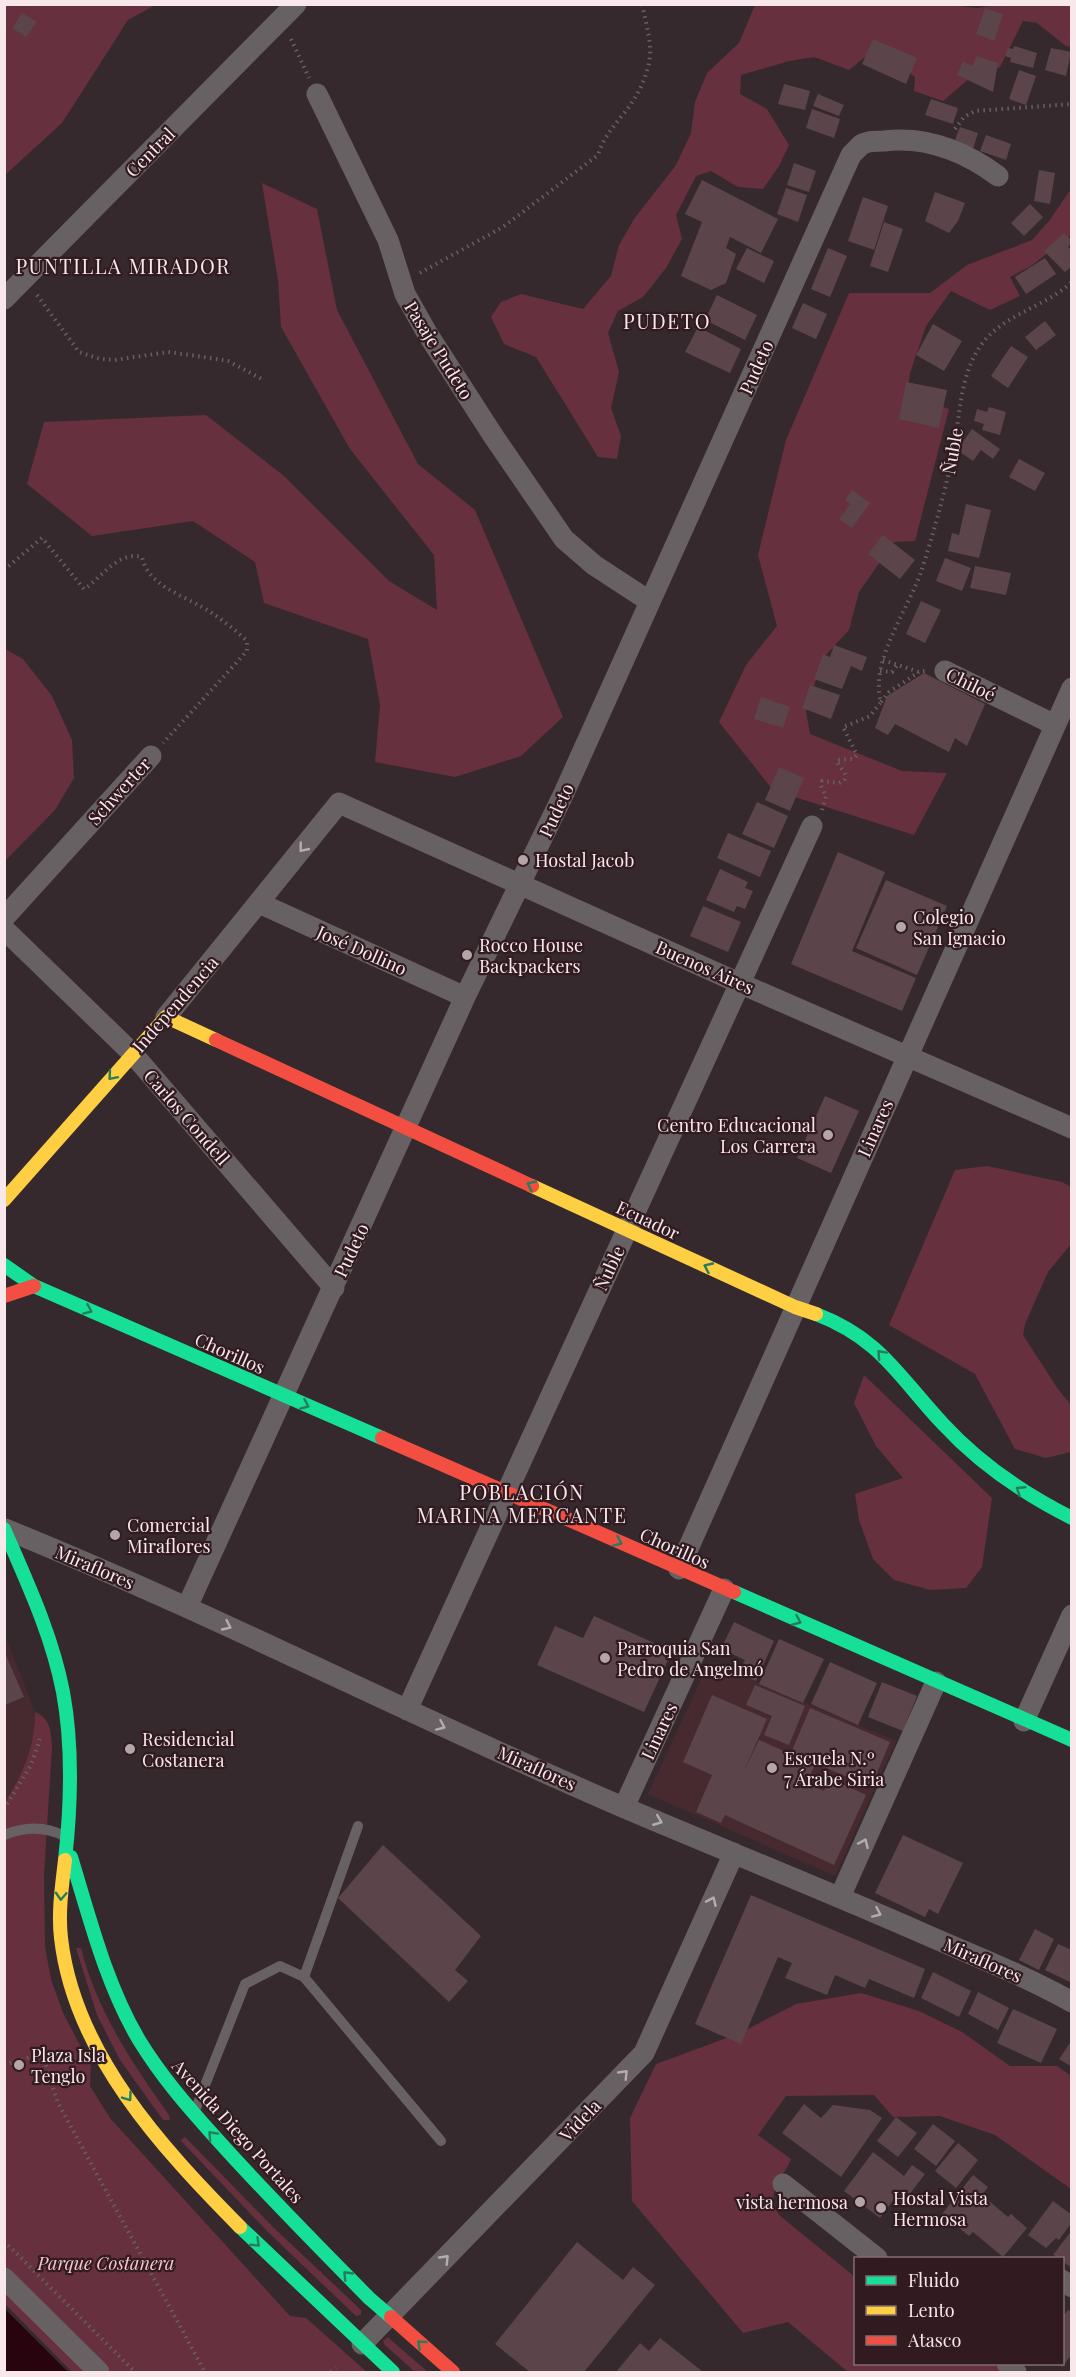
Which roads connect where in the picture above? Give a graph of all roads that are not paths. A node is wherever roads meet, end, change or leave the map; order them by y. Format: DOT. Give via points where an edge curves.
graph roads {
  1 [pos="289,12"];
  2 [pos="317,94"];
  3 [pos="998,176"];
  4 [pos="4,299"];
  5 [pos="650,601"];
  6 [pos="945,671"];
  7 [pos="1071,688"];
  8 [pos="1061,723"];
  9 [pos="151,756"];
  10 [pos="339,803"];
  11 [pos="812,826"];
  12 [pos="521,884"];
  13 [pos="259,903"];
  14 [pos="4,918"];
  15 [pos="4,929"];
  16 [pos="739,982"];
  17 [pos="465,997"];
  18 [pos="166,1017"];
  19 [pos="132,1053"];
  20 [pos="907,1056"];
  21 [pos="407,1128"];
  22 [pos="1071,1128"];
  23 [pos="4,1200"];
  24 [pos="627,1229"];
  25 [pos="4,1265"];
  26 [pos="34,1286"];
  27 [pos="334,1288"];
  28 [pos="4,1296"];
  29 [pos="795,1307"];
  30 [pos="284,1396"];
  31 [pos="506,1493"];
  32 [pos="1071,1518"];
  33 [pos="5,1529"];
  34 [pos="679,1569"];
  35 [pos="724,1589"];
  36 [pos="188,1607"];
  37 [pos="1071,1615"];
  38 [pos="936,1682"];
  39 [pos="407,1710"];
  40 [pos="1024,1721"];
  41 [pos="1071,1740"];
  42 [pos="624,1807"];
  43 [pos="358,1826"];
  44 [pos="4,1835"];
  45 [pos="67,1838"];
  46 [pos="734,1852"];
  47 [pos="840,1897"];
  48 [pos="304,1977"];
  49 [pos="1071,2001"];
  50 [pos="190,2118"];
  51 [pos="441,2141"];
  52 [pos="783,2184"];
  53 [pos="874,2257"];
  54 [pos="4,2278"];
  55 [pos="389,2316"];
  56 [pos="362,2344"];
  57 [pos="99,2373"];
  58 [pos="393,2373"];
  59 [pos="453,2373"];
  1 -- 4 [label="street, Central"];
  2 -- 5 [label="street, Pasaje Pudeto" via="388,240 405,294 482,418 564,539 594,565"];
  3 -- 5 [label="street, Pudeto" via="969,157 927,141 862,144 851,155"];
  5 -- 12 [label="street, Pudeto"];
  6 -- 8 [label="street, Chiloé"];
  7 -- 8 [label="street, Linares"];
  8 -- 20 [label="street, Linares"];
  9 -- 14 [label="street, Schwerter"];
  10 -- 12 [label="street, Buenos Aires"];
  10 -- 13 [label="street, Independencia, one-way"];
  11 -- 16 [label="street, Ñuble"];
  12 -- 16 [label="street, Buenos Aires"];
  12 -- 17 [label="street, Pudeto"];
  13 -- 17 [label="street, José Dollino"];
  13 -- 18 [label="street, Independencia"];
  15 -- 19 [label="street, Carlos Condell"];
  16 -- 20 [label="street, Buenos Aires"];
  16 -- 24 [label="street, Ñuble"];
  17 -- 21 [label="street, Pudeto"];
  18 -- 19 [label="street, Independencia"];
  18 -- 21 [label="street, Ecuador"];
  19 -- 23 [label="street, Independencia, one-way"];
  19 -- 27 [label="street, Carlos Condell"];
  20 -- 22 [label="street, Buenos Aires"];
  20 -- 29 [label="street, Linares"];
  24 -- 21 [label="street, Ecuador, one-way"];
  21 -- 27 [label="street, Pudeto"];
  29 -- 24 [label="street, Ecuador, one-way"];
  24 -- 31 [label="street, Ñuble"];
  25 -- 26 [label="street, Chorillos"];
  26 -- 28 [label="street"];
  26 -- 30 [label="street, Chorillos, one-way"];
  27 -- 30 [label="street, Pudeto"];
  32 -- 29 [label="street, Ecuador, one-way" via="1031,1497 990,1467 944,1425 876,1348 828,1318"];
  29 -- 34 [label="street, Linares"];
  30 -- 31 [label="street, Chorillos, one-way"];
  30 -- 36 [label="street, Pudeto"];
  31 -- 34 [label="street, Chorillos, one-way"];
  31 -- 39 [label="street, Ñuble"];
  33 -- 36 [label="street, Miraflores"];
  33 -- 45 [label="street" via="44,1625 61,1683 69,1748"];
  34 -- 35 [label="street, Chorillos"];
  35 -- 38 [label="street, Chorillos, one-way"];
  35 -- 42 [label="street, Linares"];
  36 -- 39 [label="street, Miraflores, one-way"];
  37 -- 40 [label="street"];
  38 -- 40 [label="street, Chorillos"];
  47 -- 38 [label="street, one-way"];
  39 -- 42 [label="street, Miraflores, one-way"];
  40 -- 41 [label="street, Chorillos"];
  42 -- 46 [label="street, Miraflores, one-way"];
  43 -- 48 [label="lane"];
  44 -- 45 [label="lane" via="40,1829"];
  45 -- 50 [label="street, Avenida Diego Portales" via="96,1941 130,2022"];
  45 -- 56 [label="street, one-way" via="60,1900 61,1940 77,2001 108,2066 251,2239"];
  46 -- 47 [label="street, Miraflores"];
  55 -- 46 [label="street, Videla, one-way" via="644,2053"];
  47 -- 49 [label="street, Miraflores, one-way"];
  48 -- 50 [label="lane" via="280,1966 244,1984"];
  48 -- 51 [label="lane"];
  55 -- 50 [label="street, Avenida Diego Portales, one-way"];
  52 -- 53 [label="street"];
  54 -- 57 [label="street"];
  55 -- 56 [label="street, Videla"];
  59 -- 55 [label="street, Avenida Diego Portales, one-way"];
  56 -- 58 [label="street"];
}
